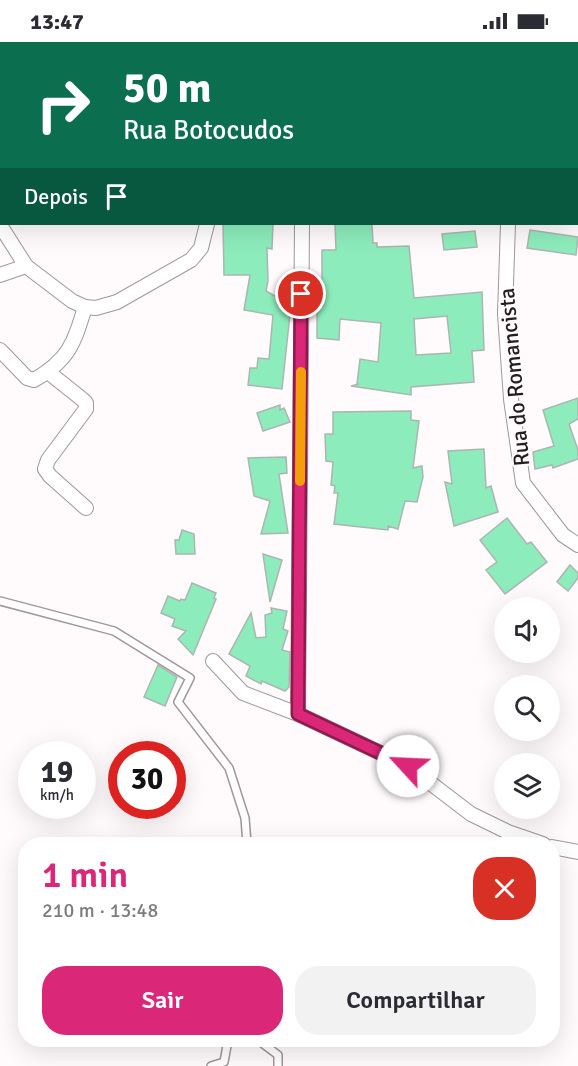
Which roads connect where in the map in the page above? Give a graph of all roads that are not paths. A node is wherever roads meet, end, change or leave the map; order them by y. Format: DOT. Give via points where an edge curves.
graph roads {
  1 [pos="0,225"];
  2 [pos="207,225"];
  3 [pos="302,225"];
  4 [pos="508,225"];
  5 [pos="26,266"];
  6 [pos="0,275"];
  7 [pos="84,307"];
  8 [pos="0,350"];
  9 [pos="48,372"];
  10 [pos="86,508"];
  11 [pos="578,545"];
  12 [pos="0,601"];
  13 [pos="213,661"];
  14 [pos="298,714"];
  15 [pos="246,837"];
  16 [pos="523,837"];
  17 [pos="560,849"];
  18 [pos="578,852"];
  19 [pos="227,1047"];
  20 [pos="267,1047"];
  21 [pos="211,1066"];
  22 [pos="278,1066"];
  1 -- 5 [label="street"];
  2 -- 7 [label="street" via="201,248 191,260 117,302"];
  3 -- 14 [label="street"];
  4 -- 11 [label="street, Rua do Romancista" via="505,314 511,399 523,483 563,535"];
  5 -- 6 [label="street"];
  5 -- 7 [label="street"];
  7 -- 9 [label="street" via="74,341"];
  8 -- 9 [label="street" via="27,378 34,380"];
  9 -- 10 [label="street" via="82,399 86,409 45,469"];
  12 -- 15 [label="lane" via="114,631 190,678 178,702 229,768 245,818"];
  13 -- 14 [label="street" via="243,693"];
  14 -- 16 [label="street" via="408,766 471,814"];
  17 -- 18 [label="street"];
  19 -- 21 [label="lane" via="224,1062"];
  20 -- 22 [label="lane" via="278,1055"];
}
